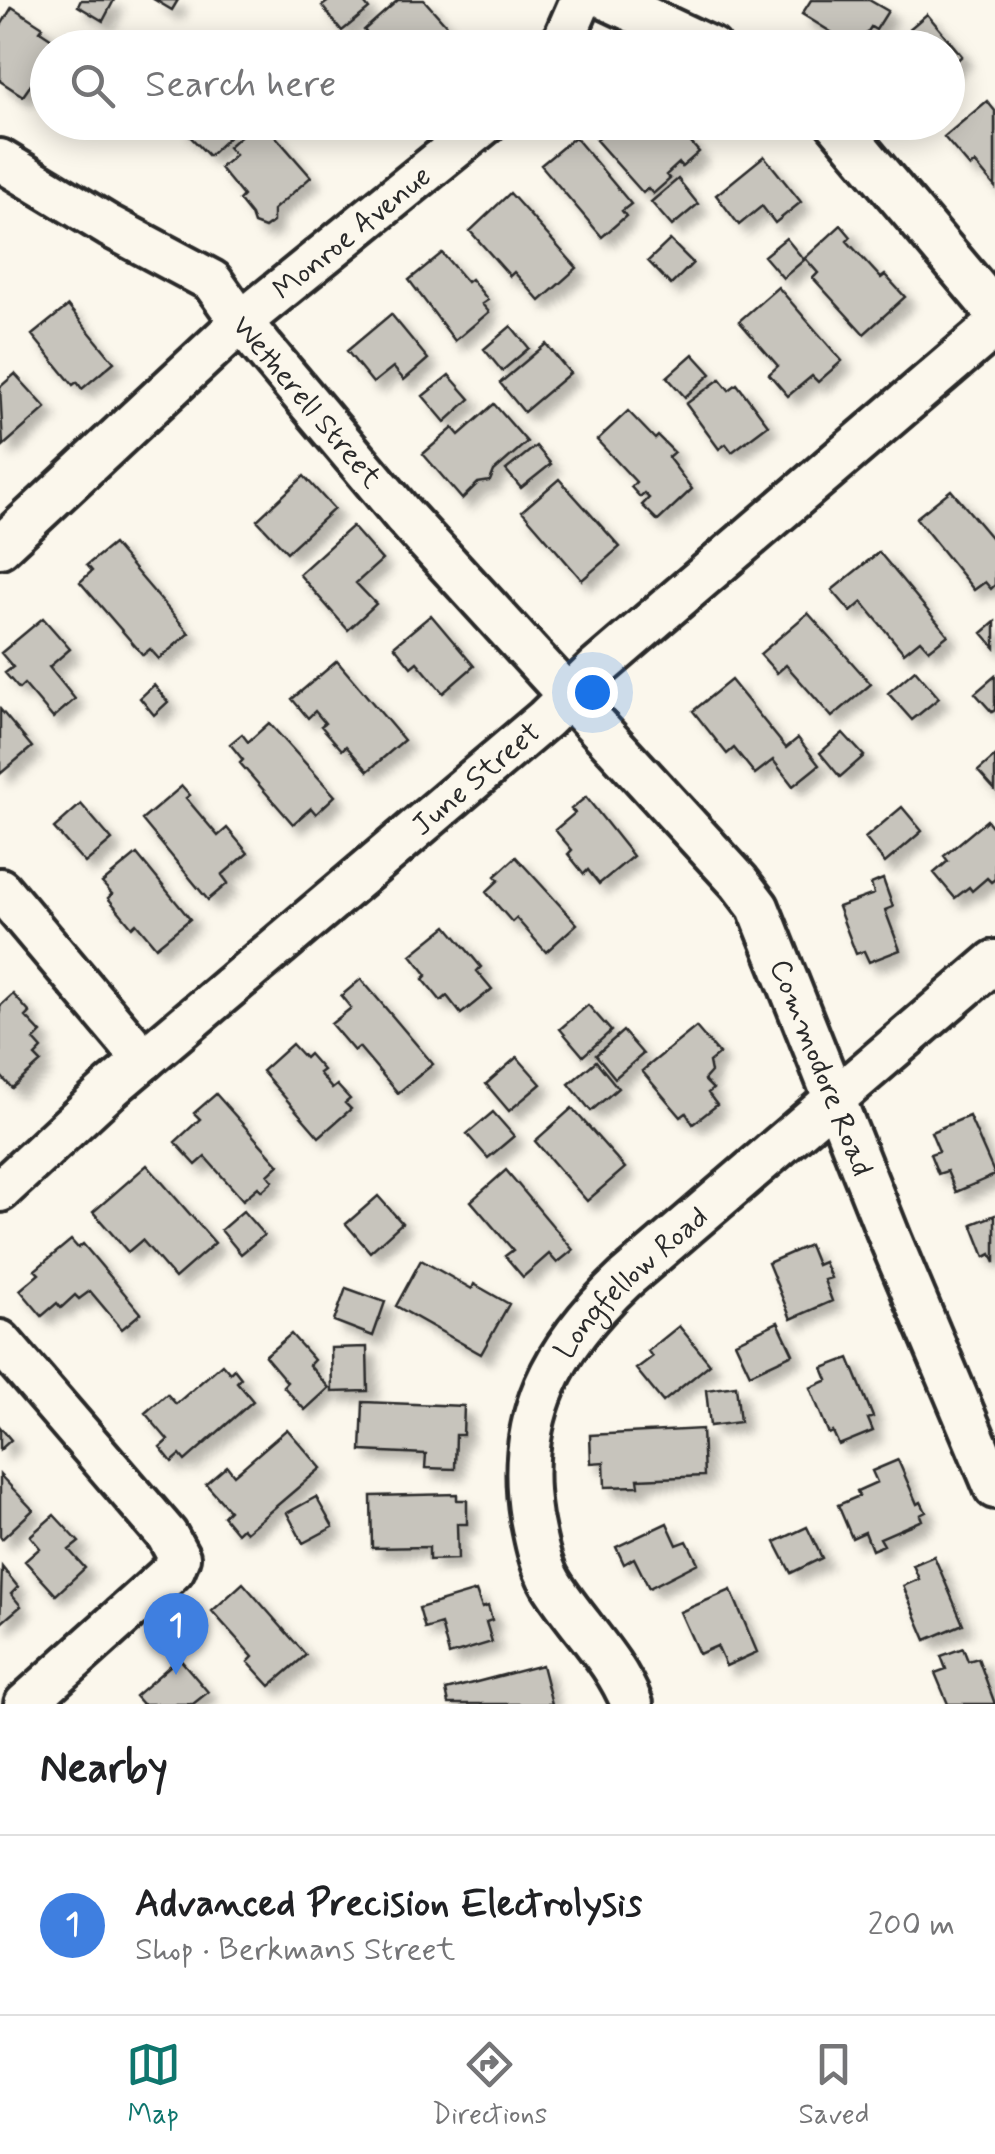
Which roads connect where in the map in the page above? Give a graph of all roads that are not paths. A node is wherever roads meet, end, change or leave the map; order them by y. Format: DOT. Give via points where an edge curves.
graph roads {
  1 [pos="581,0"];
  2 [pos="609,0"];
  3 [pos="568,30"];
  4 [pos="673,30"];
  5 [pos="465,140"];
  6 [pos="851,140"];
  7 [pos="0,160"];
  8 [pos="995,311"];
  9 [pos="241,322"];
  10 [pos="995,326"];
  11 [pos="0,548"];
  12 [pos="571,696"];
  13 [pos="0,889"];
  14 [pos="995,961"];
  15 [pos="144,1060"];
  16 [pos="834,1097"];
  17 [pos="0,1190"];
  18 [pos="0,1340"];
  19 [pos="995,1488"];
  20 [pos="25,1704"];
  21 [pos="632,1704"];
  1 -- 3 [label="street"];
  2 -- 4 [label="street"];
  5 -- 9 [label="street, Monroe Avenue"];
  6 -- 8 [label="street"];
  7 -- 9 [label="street, Wetherell Street" via="212,281"];
  9 -- 11 [label="street, Monroe Avenue"];
  9 -- 12 [label="street, Wetherell Street" via="403,515"];
  10 -- 12 [label="street, June Street"];
  12 -- 15 [label="street, June Street"];
  12 -- 16 [label="street, Commodore Road" via="758,908"];
  13 -- 15 [label="street"];
  14 -- 16 [label="street, Longfellow Road"];
  15 -- 17 [label="street, June Street"];
  16 -- 19 [label="street, Commodore Road"];
  16 -- 21 [label="street, Longfellow Road" via="619,1284 574,1337 542,1392 525,1477 536,1540 550,1581"];
  18 -- 20 [label="street" via="179,1557 165,1578"];
}
